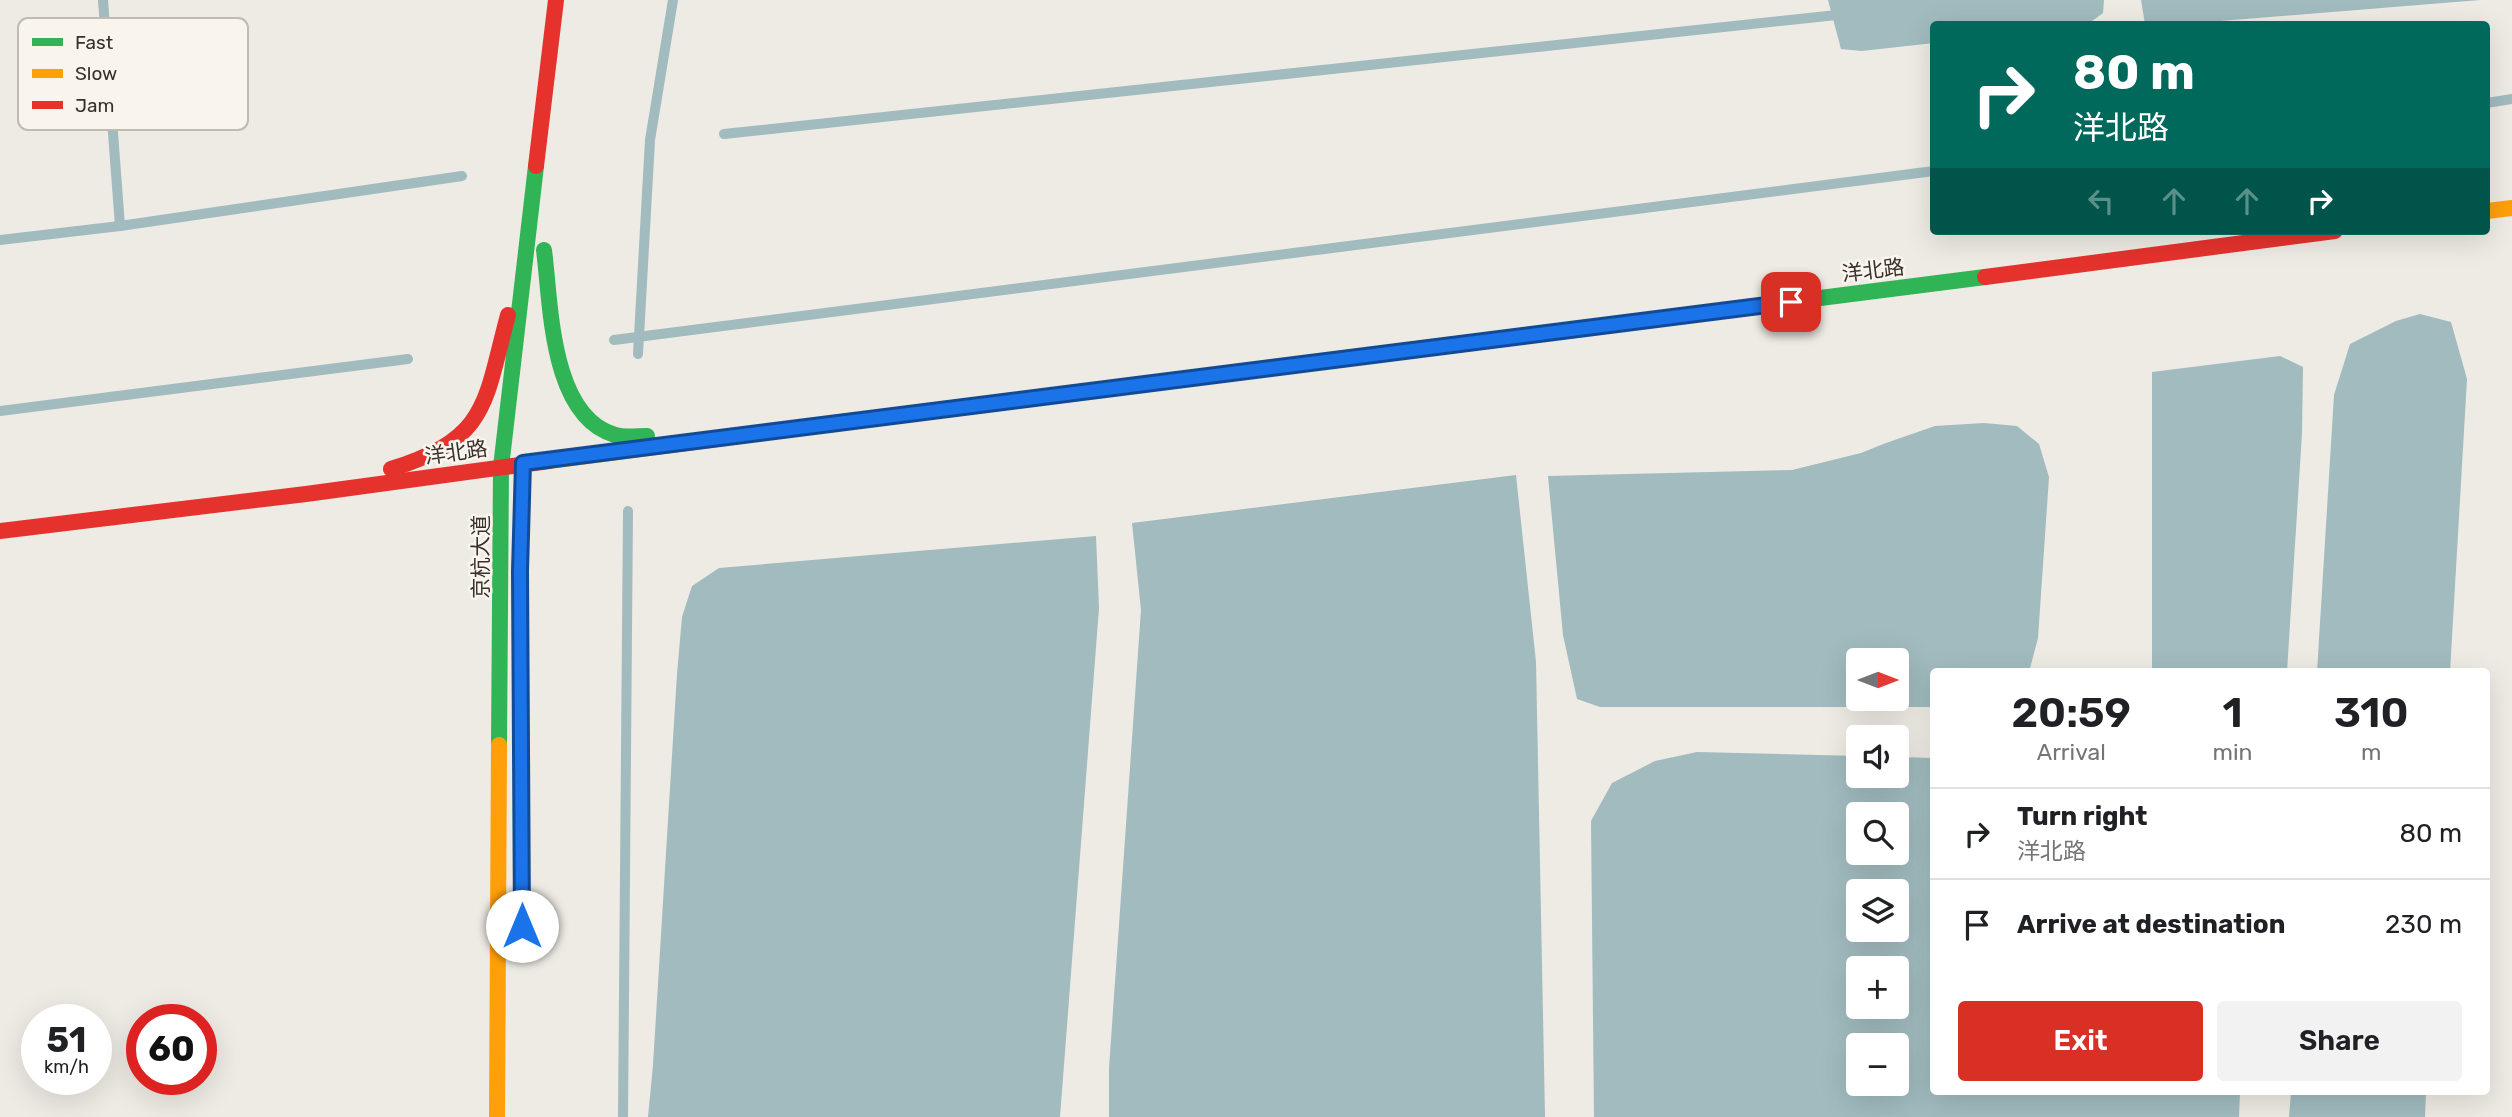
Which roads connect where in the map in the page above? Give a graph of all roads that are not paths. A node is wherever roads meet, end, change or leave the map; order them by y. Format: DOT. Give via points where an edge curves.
graph roads {
  1 [pos="556,0"];
  2 [pos="2512,208"];
  3 [pos="2490,211"];
  4 [pos="2304,235"];
  5 [pos="528,245"];
  6 [pos="535,326"];
  7 [pos="723,437"];
  8 [pos="502,467"];
  9 [pos="306,495"];
  10 [pos="0,531"];
  11 [pos="497,1117"];
  1 -- 5 [label="main road, 京杭大道"];
  2 -- 3 [label="main road"];
  4 -- 7 [label="main road, 洋北路"];
  5 -- 8 [label="main road, 京杭大道"];
  5 -- 9 [label="main road" via="474,422 421,460"];
  6 -- 7 [label="main road" via="545,244 560,369 584,417 617,435"];
  7 -- 8 [label="main road, 洋北路"];
  8 -- 9 [label="main road, 洋北路"];
  8 -- 11 [label="main road, 京杭大道"];
  9 -- 10 [label="main road, 洋北路"];
}
